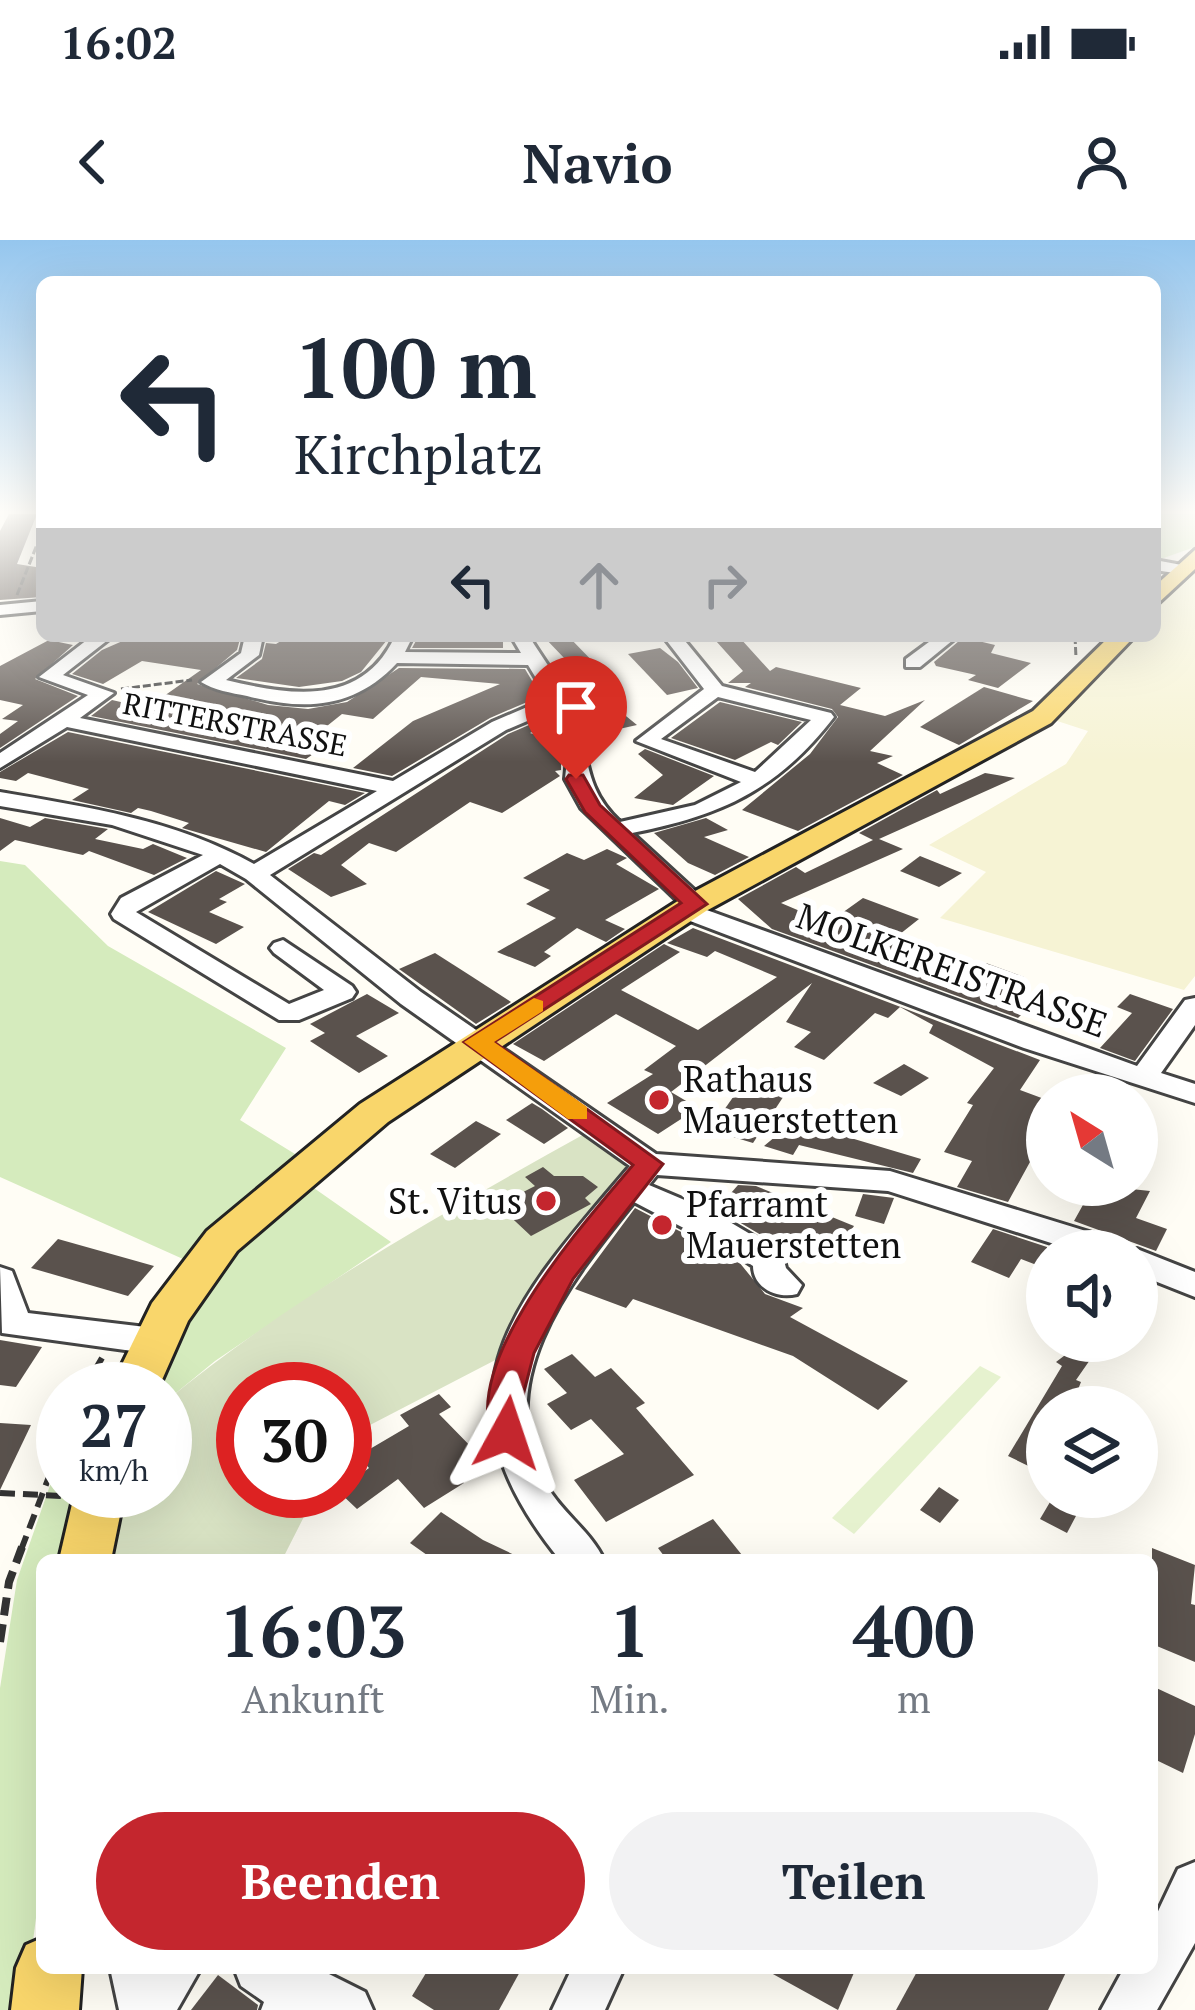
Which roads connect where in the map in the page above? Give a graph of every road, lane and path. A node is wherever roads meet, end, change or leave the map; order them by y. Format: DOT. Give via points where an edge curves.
graph roads {
  1 [pos="36,606"];
  2 [pos="6,609"];
  3 [pos="96,642"];
  4 [pos="253,642"];
  5 [pos="401,642"];
  6 [pos="523,642"];
  7 [pos="677,642"];
  8 [pos="941,642"];
  9 [pos="1117,642"];
  10 [pos="393,657"];
  11 [pos="530,659"];
  12 [pos="914,663"];
  13 [pos="211,682"];
  14 [pos="715,690"];
  15 [pos="104,693"];
  16 [pos="559,700"];
  17 [pos="63,720"];
  18 [pos="0,762"];
  19 [pos="754,779"];
  20 [pos="396,788"];
  21 [pos="0,799"];
  22 [pos="618,829"];
  23 [pos="220,855"];
  24 [pos="254,874"];
  25 [pos="691,908"];
  26 [pos="284,948"];
  27 [pos="1195,1006"];
  28 [pos="476,1042"];
  29 [pos="1136,1074"];
  30 [pos="1146,1074"];
  31 [pos="1158,1082"];
  32 [pos="1195,1094"];
  33 [pos="639,1176"];
  34 [pos="1046,1230"];
  35 [pos="1158,1270"];
  36 [pos="0,1279"];
  37 [pos="785,1285"];
  38 [pos="1195,1285"];
  39 [pos="140,1339"];
  40 [pos="100,1362"];
  41 [pos="137,1362"];
  42 [pos="0,1493"];
  43 [pos="36,1495"];
  44 [pos="36,1506"];
  45 [pos="94,1518"];
  46 [pos="86,1554"];
  47 [pos="578,1554"];
  48 [pos="0,1642"];
  49 [pos="1195,1886"];
  50 [pos="1161,1934"];
  51 [pos="49,1974"];
  52 [pos="136,1974"];
  53 [pos="172,1974"];
  54 [pos="595,1974"];
  55 [pos="1143,1974"];
  56 [pos="45,2010"];
  57 [pos="145,2010"];
  58 [pos="578,2010"];
  59 [pos="1127,2010"];
  1 -- 2 [label="street"];
  3 -- 15 [label="street" via="50,677"];
  4 -- 13 [label="street" via="250,655"];
  5 -- 10 [label="street"];
  6 -- 11 [label="street"];
  7 -- 14 [label="street"];
  8 -- 12 [label="street"];
  9 -- 25 [label="main road" via="1042,717"];
  10 -- 11 [label="street"];
  10 -- 13 [label="street" via="334,701"];
  11 -- 16 [label="street"];
  13 -- 15 [label="path" via="161,681"];
  14 -- 19 [label="street" via="646,741"];
  14 -- 19 [label="street" via="824,717"];
  15 -- 17 [label="street"];
  16 -- 20 [label="street"];
  16 -- 22 [label="street" via="578,749 576,779 592,808"];
  17 -- 18 [label="street"];
  17 -- 20 [label="street, RITTERSTRASSE"];
  19 -- 22 [label="street" via="706,810"];
  20 -- 24 [label="street"];
  21 -- 23 [label="street" via="116,820"];
  22 -- 25 [label="street"];
  23 -- 24 [label="street"];
  23 -- 26 [label="street" via="123,914 263,1005 289,1014 343,992"];
  24 -- 28 [label="street"];
  25 -- 28 [label="main road"];
  25 -- 29 [label="street, MOLKEREISTRASSE"];
  27 -- 30 [label="street"];
  28 -- 33 [label="street"];
  28 -- 39 [label="main road" via="374,1113 222,1241"];
  31 -- 32 [label="street, MOLKEREISTRASSE"];
  33 -- 34 [label="street" via="890,1181"];
  33 -- 37 [label="street" via="770,1261 769,1274"];
  33 -- 47 [label="street" via="561,1273 518,1353 503,1407 512,1459 541,1517"];
  35 -- 38 [label="street"];
  36 -- 39 [label="street" via="14,1324"];
  39 -- 40 [label="path"];
  39 -- 41 [label="main road"];
  42 -- 43 [label="path"];
  44 -- 48 [label="path" via="9,1582"];
  45 -- 46 [label="main road"];
  49 -- 50 [label="street"];
  51 -- 56 [label="main road"];
  52 -- 57 [label="street"];
  53 -- 57 [label="street"];
  54 -- 58 [label="street"];
  55 -- 59 [label="street"];
}
